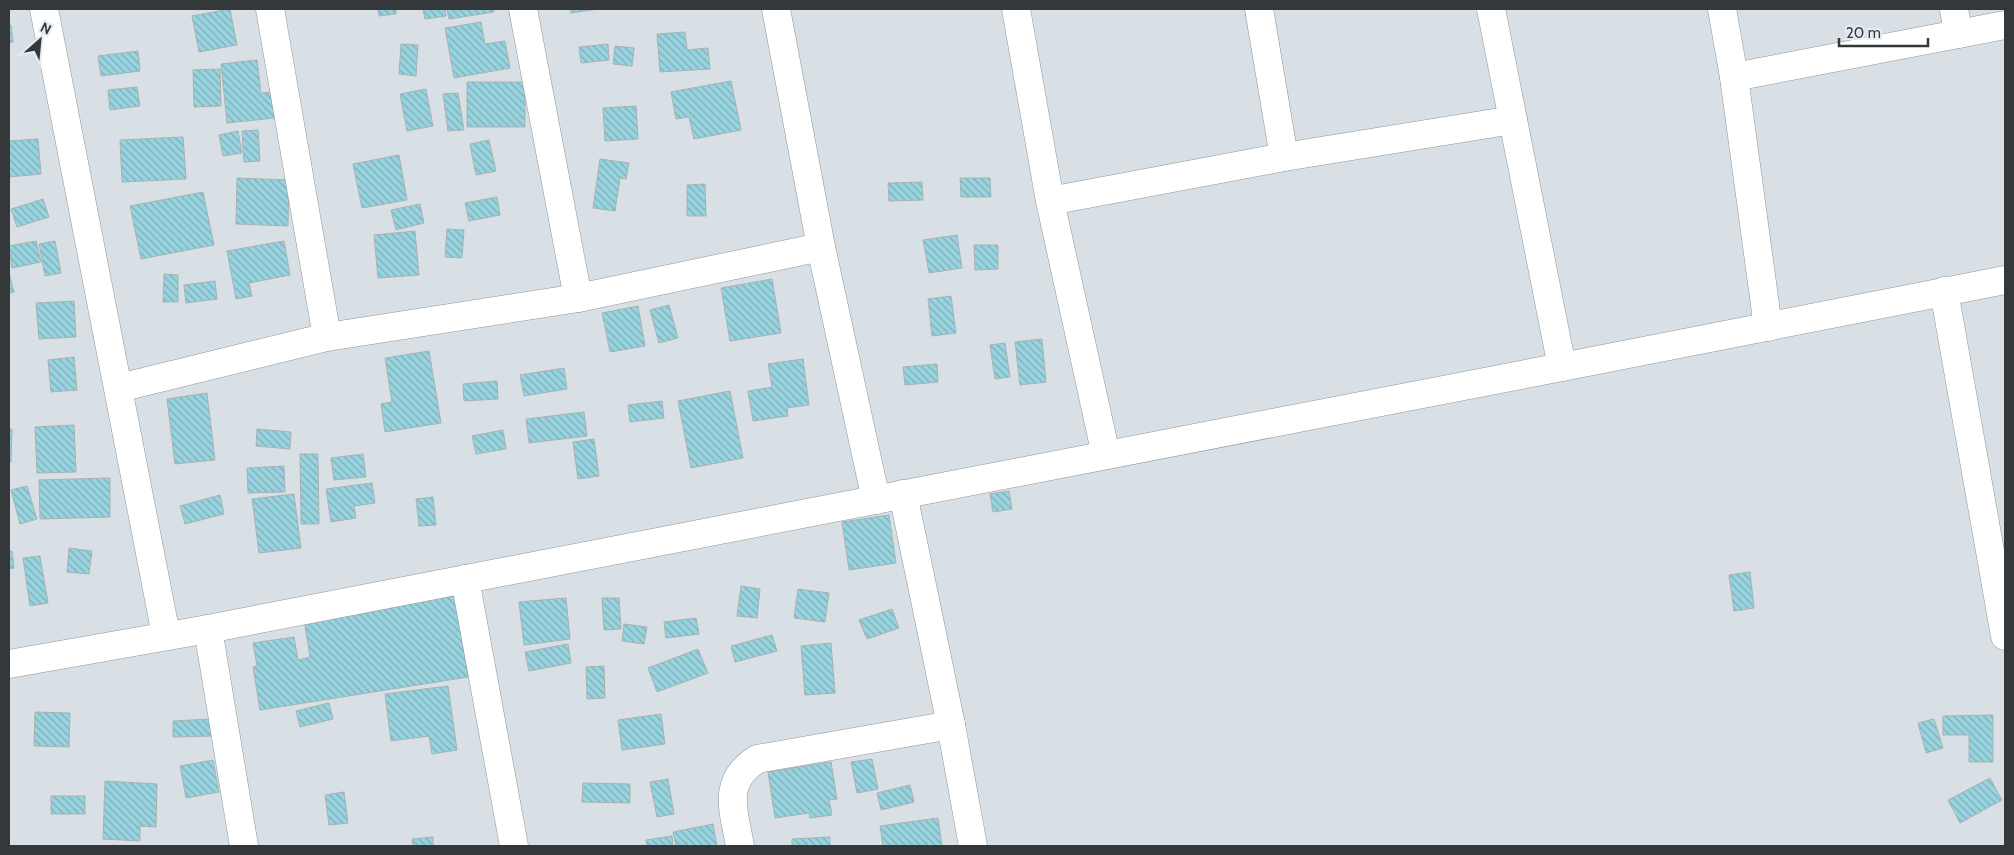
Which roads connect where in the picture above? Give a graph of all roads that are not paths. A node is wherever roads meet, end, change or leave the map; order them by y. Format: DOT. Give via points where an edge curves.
graph roads {
  1 [pos="44,9"];
  2 [pos="270,9"];
  3 [pos="522,9"];
  4 [pos="776,9"];
  5 [pos="1016,9"];
  6 [pos="1259,9"];
  7 [pos="1491,9"];
  8 [pos="1722,9"];
  9 [pos="1956,21"];
  10 [pos="2005,25"];
  11 [pos="1734,77"];
  12 [pos="1513,120"];
  13 [pos="1284,157"];
  14 [pos="1050,201"];
  15 [pos="821,247"];
  16 [pos="2005,280"];
  17 [pos="1944,291"];
  18 [pos="578,298"];
  19 [pos="1768,328"];
  20 [pos="327,337"];
  21 [pos="1562,367"];
  22 [pos="118,388"];
  23 [pos="1106,455"];
  24 [pos="903,494"];
  25 [pos="876,500"];
  26 [pos="465,579"];
  27 [pos="208,629"];
  28 [pos="166,635"];
  29 [pos="2005,635"];
  30 [pos="9,664"];
  31 [pos="950,726"];
  32 [pos="241,846"];
  33 [pos="514,846"];
  34 [pos="740,846"];
  35 [pos="973,846"];
  1 -- 22 [label="street"];
  2 -- 20 [label="street"];
  3 -- 18 [label="street"];
  4 -- 15 [label="street"];
  5 -- 14 [label="street"];
  6 -- 13 [label="street"];
  7 -- 12 [label="street"];
  8 -- 11 [label="street"];
  9 -- 10 [label="street"];
  9 -- 11 [label="street"];
  11 -- 19 [label="street"];
  12 -- 13 [label="street"];
  12 -- 21 [label="street"];
  13 -- 14 [label="street"];
  14 -- 23 [label="street"];
  15 -- 18 [label="street"];
  15 -- 25 [label="street"];
  16 -- 17 [label="street"];
  17 -- 19 [label="street"];
  17 -- 29 [label="street"];
  18 -- 20 [label="street"];
  19 -- 21 [label="street"];
  20 -- 22 [label="street"];
  21 -- 23 [label="street"];
  22 -- 28 [label="street"];
  23 -- 24 [label="street"];
  24 -- 25 [label="street"];
  24 -- 31 [label="street"];
  25 -- 26 [label="street"];
  26 -- 27 [label="street"];
  26 -- 33 [label="street"];
  27 -- 28 [label="street"];
  27 -- 32 [label="street"];
  28 -- 30 [label="street"];
  31 -- 34 [label="street" via="757,759 744,767 734,784 732,803"];
  31 -- 35 [label="street"];
}
